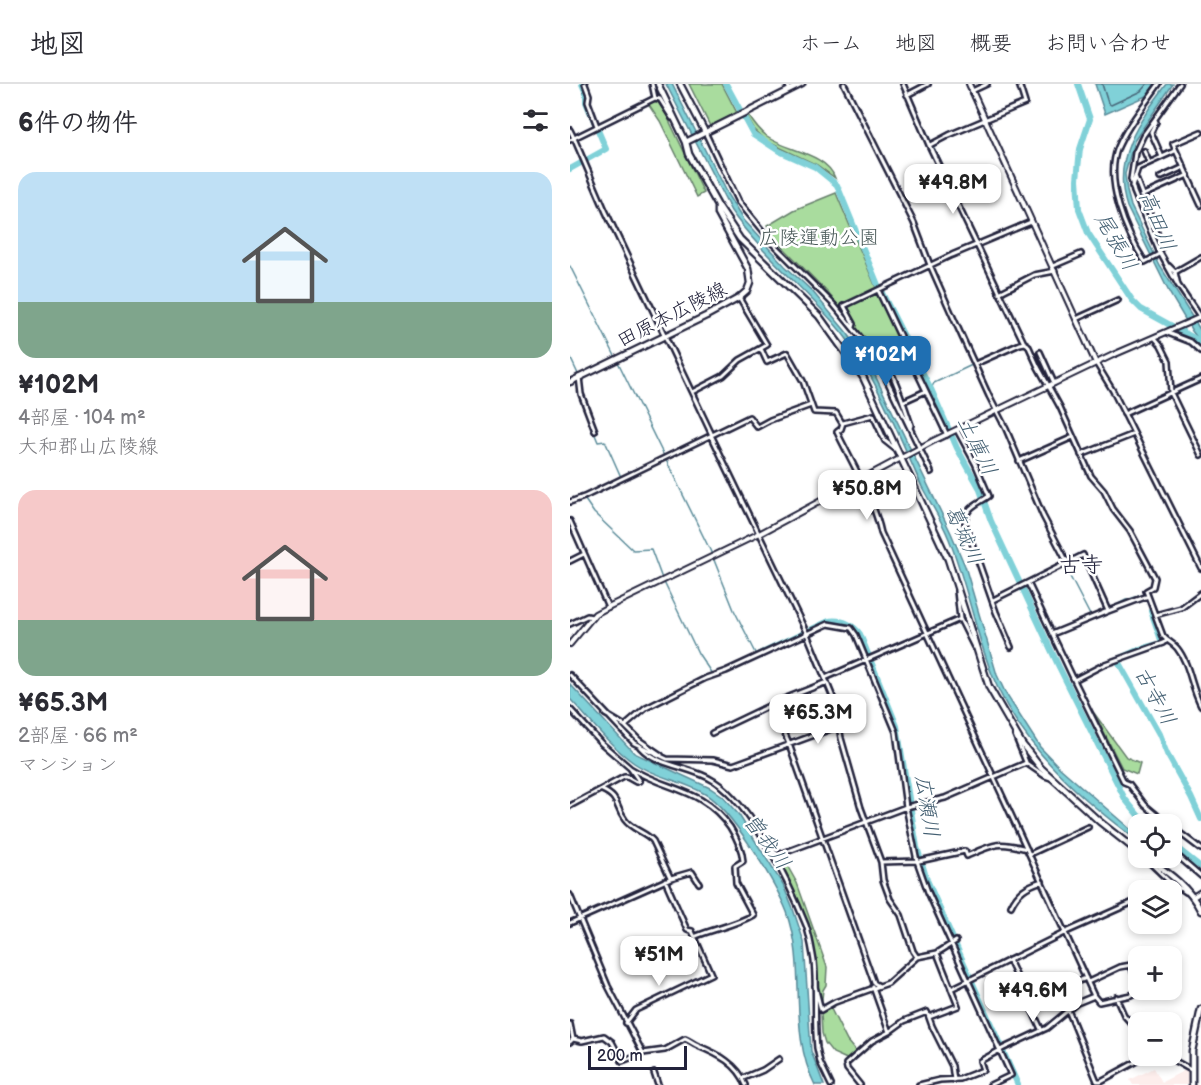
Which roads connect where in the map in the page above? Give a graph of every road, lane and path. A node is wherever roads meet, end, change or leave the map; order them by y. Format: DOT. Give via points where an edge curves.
graph roads {
  1 [pos="585,84"];
  2 [pos="652,84"];
  3 [pos="658,84"];
  4 [pos="680,84"];
  5 [pos="787,84"];
  6 [pos="802,84"];
  7 [pos="844,84"];
  8 [pos="903,84"];
  9 [pos="928,84"];
  10 [pos="969,84"];
  11 [pos="987,84"];
  12 [pos="1020,84"];
  13 [pos="1160,84"];
  14 [pos="1180,84"];
  15 [pos="790,90"];
  16 [pos="972,91"];
  17 [pos="909,94"];
  18 [pos="655,98"];
  19 [pos="1155,120"];
  20 [pos="985,121"];
  21 [pos="597,126"];
  22 [pos="678,127"];
  23 [pos="570,130"];
  24 [pos="1201,132"];
  25 [pos="703,133"];
  26 [pos="572,139"];
  27 [pos="687,141"];
  28 [pos="931,144"];
  29 [pos="1144,151"];
  30 [pos="1175,151"];
  31 [pos="1162,157"];
  32 [pos="1149,162"];
  33 [pos="1184,167"];
  34 [pos="1188,175"];
  35 [pos="1135,176"];
  36 [pos="1160,178"];
  37 [pos="1132,186"];
  38 [pos="1141,195"];
  39 [pos="1201,205"];
  40 [pos="718,206"];
  41 [pos="1031,222"];
  42 [pos="976,244"];
  43 [pos="1159,253"];
  44 [pos="1081,254"];
  45 [pos="1201,257"];
  46 [pos="1165,263"];
  47 [pos="930,265"];
  48 [pos="1054,269"];
  49 [pos="1175,272"];
  50 [pos="1178,285"];
  51 [pos="878,290"];
  52 [pos="999,293"];
  53 [pos="739,298"];
  54 [pos="1118,300"];
  55 [pos="1200,318"];
  56 [pos="1076,319"];
  57 [pos="853,328"];
  58 [pos="1169,332"];
  59 [pos="666,336"];
  60 [pos="1155,338"];
  61 [pos="865,343"];
  62 [pos="1024,343"];
  63 [pos="903,344"];
  64 [pos="761,350"];
  65 [pos="1201,351"];
  66 [pos="1040,352"];
  67 [pos="880,355"];
  68 [pos="975,363"];
  69 [pos="1096,363"];
  70 [pos="579,377"];
  71 [pos="1201,380"];
  72 [pos="570,382"];
  73 [pos="1055,384"];
  74 [pos="1048,387"];
  75 [pos="926,391"];
  76 [pos="692,392"];
  77 [pos="1171,393"];
  78 [pos="904,401"];
  79 [pos="811,405"];
  80 [pos="998,411"];
  81 [pos="1124,414"];
  82 [pos="843,423"];
  83 [pos="909,428"];
  84 [pos="957,430"];
  85 [pos="595,431"];
  86 [pos="1134,434"];
  87 [pos="712,435"];
  88 [pos="946,435"];
  89 [pos="1073,437"];
  90 [pos="920,448"];
  91 [pos="897,450"];
  92 [pos="1081,454"];
  93 [pos="1201,455"];
  94 [pos="901,458"];
  95 [pos="1019,461"];
  96 [pos="931,472"];
  97 [pos="860,481"];
  98 [pos="570,502"];
  99 [pos="570,521"];
  100 [pos="759,534"];
  101 [pos="584,555"];
  102 [pos="570,561"];
  103 [pos="1067,562"];
  104 [pos="1201,568"];
  105 [pos="1027,583"];
  106 [pos="957,585"];
  107 [pos="1201,593"];
  108 [pos="1148,596"];
  109 [pos="993,600"];
  110 [pos="608,607"];
  111 [pos="1108,611"];
  112 [pos="1155,615"];
  113 [pos="592,617"];
  114 [pos="960,619"];
  115 [pos="570,624"];
  116 [pos="806,632"];
  117 [pos="926,633"];
  118 [pos="1052,634"];
  119 [pos="1167,641"];
  120 [pos="570,644"];
  121 [pos="1011,647"];
  122 [pos="976,650"];
  123 [pos="868,659"];
  124 [pos="570,675"];
  125 [pos="826,680"];
  126 [pos="1074,680"];
  127 [pos="772,704"];
  128 [pos="1201,706"];
  129 [pos="570,709"];
  130 [pos="605,714"];
  131 [pos="625,726"];
  132 [pos="839,726"];
  133 [pos="1014,730"];
  134 [pos="712,733"];
  135 [pos="789,744"];
  136 [pos="640,747"];
  137 [pos="667,759"];
  138 [pos="1026,763"];
  139 [pos="678,766"];
  140 [pos="630,768"];
  141 [pos="993,777"];
  142 [pos="1053,779"];
  143 [pos="602,790"];
  144 [pos="570,806"];
  145 [pos="907,806"];
  146 [pos="1156,814"];
  147 [pos="866,822"];
  148 [pos="1088,827"];
  149 [pos="1182,835"];
  150 [pos="824,838"];
  151 [pos="1128,844"];
  152 [pos="766,845"];
  153 [pos="1027,849"];
  154 [pos="1201,849"];
  155 [pos="1030,854"];
  156 [pos="1182,860"];
  157 [pos="919,861"];
  158 [pos="881,862"];
  159 [pos="1156,868"];
  160 [pos="1160,868"];
  161 [pos="1201,876"];
  162 [pos="671,878"];
  163 [pos="665,880"];
  164 [pos="1168,880"];
  165 [pos="1042,881"];
  166 [pos="699,883"];
  167 [pos="1182,889"];
  168 [pos="1201,892"];
  169 [pos="570,895"];
  170 [pos="1193,897"];
  171 [pos="1128,904"];
  172 [pos="1011,906"];
  173 [pos="1201,911"];
  174 [pos="581,918"];
  175 [pos="570,923"];
  176 [pos="1065,932"];
  177 [pos="694,937"];
  178 [pos="953,942"];
  179 [pos="937,953"];
  180 [pos="917,957"];
  181 [pos="1009,960"];
  182 [pos="1128,966"];
  183 [pos="1086,978"];
  184 [pos="970,980"];
  185 [pos="1088,982"];
  186 [pos="815,984"];
  187 [pos="879,986"];
  188 [pos="873,987"];
  189 [pos="951,989"];
  190 [pos="1128,995"];
  191 [pos="1094,996"];
  192 [pos="1116,997"];
  193 [pos="1028,1002"];
  194 [pos="1201,1009"];
  195 [pos="1068,1010"];
  196 [pos="930,1017"];
  197 [pos="1128,1020"];
  198 [pos="626,1023"];
  199 [pos="570,1024"];
  200 [pos="1041,1030"];
  201 [pos="889,1032"];
  202 [pos="572,1041"];
  203 [pos="1001,1049"];
  204 [pos="643,1053"];
  205 [pos="779,1059"];
  206 [pos="1182,1065"];
  207 [pos="1129,1066"];
  208 [pos="1191,1070"];
  209 [pos="654,1073"];
  210 [pos="743,1078"];
  211 [pos="954,1080"];
  212 [pos="927,1084"];
  213 [pos="658,1085"];
  214 [pos="746,1085"];
  215 [pos="831,1085"];
  216 [pos="860,1085"];
  217 [pos="919,1085"];
  218 [pos="990,1085"];
  219 [pos="1192,1085"];
  1 -- 21 [label="street"];
  2 -- 18 [label="street"];
  3 -- 22 [label="main road, 田原本広陵線"];
  4 -- 25 [label="main road"];
  5 -- 15 [label="street"];
  6 -- 15 [label="main road"];
  7 -- 47 [label="street" via="914,223"];
  8 -- 17 [label="street"];
  9 -- 17 [label="street"];
  10 -- 16 [label="street"];
  11 -- 16 [label="street"];
  12 -- 20 [label="street" via="1025,103"];
  13 -- 43 [label="street" via="1117,149 1115,168 1123,220 1141,255 1145,262"];
  14 -- 19 [label="street"];
  15 -- 25 [label="main road"];
  16 -- 20 [label="street"];
  17 -- 28 [label="street"];
  18 -- 21 [label="street"];
  18 -- 22 [label="street" via="660,99"];
  19 -- 31 [label="street" via="1151,132"];
  19 -- 37 [label="street" via="1135,153"];
  20 -- 28 [label="street"];
  20 -- 41 [label="street"];
  21 -- 26 [label="street"];
  22 -- 27 [label="main road, 田原本広陵線"];
  23 -- 26 [label="street"];
  24 -- 30 [label="street" via="1173,144"];
  25 -- 27 [label="main road"];
  25 -- 57 [label="street" via="738,202"];
  26 -- 59 [label="street"];
  27 -- 40 [label="main road, 田原本広陵線" via="689,154"];
  28 -- 42 [label="street"];
  29 -- 32 [label="street"];
  30 -- 31 [label="street"];
  30 -- 33 [label="street"];
  31 -- 32 [label="street"];
  32 -- 35 [label="street" via="1138,168"];
  33 -- 34 [label="street"];
  33 -- 36 [label="street"];
  34 -- 38 [label="street"];
  34 -- 39 [label="street"];
  35 -- 37 [label="street"];
  35 -- 38 [label="street"];
  37 -- 43 [label="street"];
  38 -- 43 [label="street" via="1159,238"];
  40 -- 53 [label="main road, 田原本広陵線" via="718,214 750,276 747,291"];
  40 -- 91 [label="main road" via="740,239 807,303 850,357"];
  41 -- 42 [label="street"];
  41 -- 48 [label="street"];
  42 -- 47 [label="street"];
  42 -- 52 [label="street"];
  43 -- 46 [label="street"];
  44 -- 48 [label="street"];
  45 -- 49 [label="street"];
  46 -- 49 [label="street"];
  46 -- 50 [label="street"];
  47 -- 51 [label="street"];
  47 -- 68 [label="street"];
  48 -- 52 [label="street"];
  48 -- 56 [label="street"];
  49 -- 50 [label="street"];
  50 -- 55 [label="street"];
  51 -- 57 [label="street" via="844,306"];
  51 -- 63 [label="street"];
  52 -- 62 [label="street"];
  53 -- 59 [label="main road, 田原本広陵線"];
  53 -- 64 [label="street" via="767,345"];
  54 -- 56 [label="street"];
  55 -- 58 [label="street"];
  56 -- 69 [label="street"];
  57 -- 61 [label="street"];
  58 -- 60 [label="street"];
  58 -- 65 [label="street" via="1185,338"];
  59 -- 70 [label="main road, 田原本広陵線"];
  59 -- 76 [label="street"];
  60 -- 69 [label="street"];
  60 -- 77 [label="street" via="1169,361"];
  61 -- 67 [label="street"];
  61 -- 83 [label="street"];
  62 -- 68 [label="street"];
  62 -- 74 [label="street"];
  63 -- 67 [label="street"];
  63 -- 75 [label="street"];
  64 -- 76 [label="street"];
  64 -- 79 [label="street" via="767,362 787,353"];
  66 -- 73 [label="street"];
  67 -- 78 [label="street"];
  68 -- 80 [label="street"];
  69 -- 73 [label="street"];
  69 -- 81 [label="street"];
  70 -- 72 [label="main road, 田原本広陵線"];
  70 -- 85 [label="street" via="583,403"];
  71 -- 77 [label="street"];
  73 -- 74 [label="street"];
  74 -- 80 [label="street"];
  74 -- 89 [label="street"];
  75 -- 78 [label="street"];
  75 -- 88 [label="street"];
  76 -- 87 [label="street"];
  77 -- 81 [label="street"];
  77 -- 93 [label="street"];
  78 -- 83 [label="street"];
  79 -- 82 [label="street" via="816,412 836,413"];
  79 -- 87 [label="street" via="757,427 749,417"];
  80 -- 84 [label="street"];
  80 -- 95 [label="street"];
  81 -- 86 [label="street"];
  82 -- 91 [label="street" via="873,415 885,441"];
  82 -- 97 [label="street" via="837,432"];
  83 -- 90 [label="street"];
  84 -- 88 [label="street"];
  84 -- 109 [label="street" via="989,496 970,508 965,523"];
  86 -- 92 [label="street"];
  86 -- 104 [label="street"];
  87 -- 98 [label="street"];
  87 -- 100 [label="street"];
  88 -- 90 [label="street"];
  89 -- 92 [label="street"];
  89 -- 95 [label="street"];
  90 -- 94 [label="street"];
  90 -- 96 [label="street"];
  91 -- 94 [label="main road"];
  92 -- 108 [label="street" via="1155,578 1153,587 1146,591"];
  94 -- 97 [label="street"];
  94 -- 106 [label="main road"];
  95 -- 103 [label="street"];
  97 -- 100 [label="street"];
  97 -- 117 [label="street"];
  99 -- 101 [label="street"];
  100 -- 110 [label="street"];
  100 -- 116 [label="street"];
  101 -- 102 [label="street"];
  101 -- 110 [label="street"];
  103 -- 105 [label="street"];
  103 -- 111 [label="street" via="1083,555"];
  105 -- 109 [label="street"];
  105 -- 118 [label="street"];
  106 -- 114 [label="street"];
  106 -- 122 [label="main road"];
  107 -- 112 [label="street" via="1181,608"];
  108 -- 111 [label="street"];
  108 -- 112 [label="street"];
  109 -- 121 [label="street"];
  110 -- 113 [label="street"];
  111 -- 118 [label="street"];
  112 -- 119 [label="street"];
  113 -- 115 [label="street"];
  113 -- 120 [label="street"];
  114 -- 117 [label="street"];
  114 -- 122 [label="street"];
  116 -- 123 [label="street" via="828,624 851,628"];
  116 -- 125 [label="street"];
  116 -- 131 [label="street" via="646,708"];
  117 -- 123 [label="street"];
  117 -- 141 [label="street"];
  118 -- 126 [label="street"];
  119 -- 126 [label="street"];
  119 -- 128 [label="street" via="1177,647"];
  122 -- 133 [label="main road" via="989,687"];
  123 -- 125 [label="street"];
  123 -- 145 [label="street" via="896,732"];
  124 -- 130 [label="street"];
  125 -- 127 [label="street"];
  125 -- 132 [label="street" via="841,717"];
  126 -- 146 [label="street" via="1124,782"];
  127 -- 134 [label="street"];
  127 -- 135 [label="street"];
  129 -- 140 [label="street"];
  130 -- 131 [label="street"];
  130 -- 136 [label="street"];
  131 -- 137 [label="street"];
  132 -- 135 [label="street"];
  132 -- 147 [label="street"];
  133 -- 138 [label="street"];
  133 -- 142 [label="main road"];
  135 -- 137 [label="street" via="733,765 713,760"];
  135 -- 150 [label="street"];
  136 -- 137 [label="street"];
  136 -- 139 [label="street" via="654,758"];
  137 -- 139 [label="street"];
  138 -- 141 [label="street"];
  138 -- 142 [label="street"];
  139 -- 152 [label="street" via="713,780 733,796"];
  140 -- 143 [label="street" via="638,781 626,777"];
  140 -- 177 [label="street" via="705,801 726,821 739,842 743,861 735,866 736,883 753,915"];
  141 -- 145 [label="street" via="945,798"];
  141 -- 153 [label="street"];
  142 -- 151 [label="main road"];
  143 -- 144 [label="street"];
  143 -- 162 [label="street" via="615,798 627,823 650,836"];
  145 -- 147 [label="street"];
  145 -- 157 [label="street"];
  147 -- 150 [label="street"];
  147 -- 158 [label="street"];
  148 -- 155 [label="street"];
  149 -- 154 [label="street"];
  150 -- 152 [label="street" via="778,855"];
  150 -- 187 [label="street" via="874,983"];
  152 -- 186 [label="street" via="806,925"];
  153 -- 155 [label="street"];
  153 -- 157 [label="street" via="1001,843 967,856 965,851"];
  155 -- 165 [label="street"];
  156 -- 161 [label="street"];
  157 -- 158 [label="street"];
  157 -- 178 [label="street" via="928,892"];
  158 -- 180 [label="street" via="890,899 901,915"];
  159 -- 164 [label="street"];
  160 -- 170 [label="main road"];
  162 -- 163 [label="street"];
  162 -- 166 [label="street" via="692,872"];
  163 -- 174 [label="street"];
  163 -- 177 [label="street" via="687,930"];
  165 -- 172 [label="street" via="1017,894"];
  165 -- 176 [label="street"];
  167 -- 170 [label="street"];
  168 -- 170 [label="street"];
  169 -- 174 [label="street"];
  170 -- 173 [label="main road"];
  171 -- 176 [label="street"];
  174 -- 175 [label="street"];
  174 -- 198 [label="street"];
  176 -- 181 [label="street"];
  176 -- 183 [label="street"];
  177 -- 198 [label="street" via="711,974 636,1010"];
  178 -- 179 [label="street"];
  178 -- 184 [label="street"];
  179 -- 180 [label="street"];
  179 -- 189 [label="street"];
  180 -- 187 [label="street" via="888,983"];
  181 -- 184 [label="street"];
  181 -- 193 [label="street"];
  182 -- 185 [label="street"];
  183 -- 185 [label="street"];
  183 -- 193 [label="street"];
  184 -- 189 [label="street"];
  184 -- 203 [label="street"];
  185 -- 191 [label="street"];
  186 -- 188 [label="street" via="821,1010"];
  186 -- 215 [label="street" via="817,1048"];
  187 -- 188 [label="street"];
  188 -- 201 [label="street"];
  189 -- 196 [label="street" via="958,1006"];
  190 -- 192 [label="street"];
  191 -- 192 [label="street" via="1099,1002"];
  191 -- 195 [label="street"];
  192 -- 197 [label="street"];
  193 -- 200 [label="street"];
  194 -- 208 [label="main road"];
  195 -- 200 [label="street"];
  195 -- 207 [label="street" via="1097,1081"];
  196 -- 201 [label="street" via="923,1013"];
  196 -- 211 [label="street" via="952,1066"];
  198 -- 204 [label="street"];
  199 -- 202 [label="street"];
  200 -- 203 [label="street"];
  201 -- 216 [label="street" via="846,1064"];
  202 -- 204 [label="street" via="604,1036 622,1061"];
  203 -- 211 [label="street" via="980,1061 984,1070"];
  203 -- 218 [label="street" via="1011,1075"];
  204 -- 210 [label="street" via="665,1050 688,1039 727,1061"];
  205 -- 210 [label="street"];
  206 -- 208 [label="street"];
  208 -- 219 [label="main road"];
  209 -- 213 [label="street"];
  210 -- 214 [label="street"];
  211 -- 212 [label="street"];
  212 -- 217 [label="street"];
}
